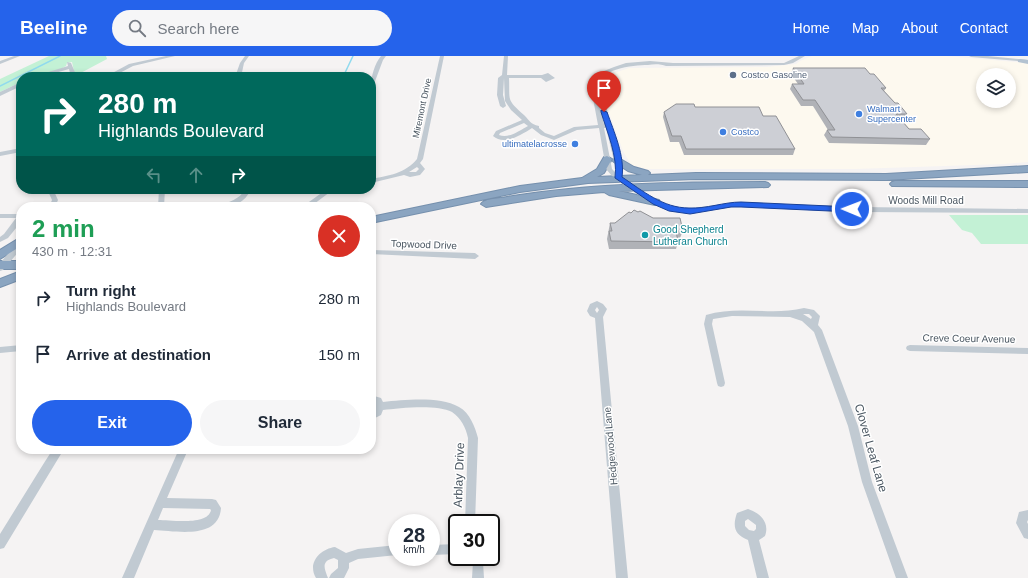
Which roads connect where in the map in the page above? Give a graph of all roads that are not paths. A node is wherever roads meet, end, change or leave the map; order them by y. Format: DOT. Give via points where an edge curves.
graph roads {
  1 [pos="18,56"];
  2 [pos="173,56"];
  3 [pos="247,56"];
  4 [pos="384,56"];
  5 [pos="442,56"];
  6 [pos="506,56"];
  7 [pos="803,56"];
  8 [pos="971,56"];
  9 [pos="1028,56"];
  10 [pos="1021,57"];
  11 [pos="1028,61"];
  12 [pos="0,63"];
  13 [pos="671,64"];
  14 [pos="50,72"];
  15 [pos="72,72"];
  16 [pos="118,72"];
  17 [pos="239,72"];
  18 [pos="376,72"];
  19 [pos="504,76"];
  20 [pos="542,77"];
  21 [pos="16,86"];
  22 [pos="0,94"];
  23 [pos="524,121"];
  24 [pos="532,126"];
  25 [pos="600,126"];
  26 [pos="608,126"];
  27 [pos="16,151"];
  28 [pos="0,154"];
  29 [pos="607,159"];
  30 [pos="617,160"];
  31 [pos="1028,169"];
  32 [pos="664,176"];
  33 [pos="1028,177"];
  34 [pos="618,178"];
  35 [pos="376,180"];
  36 [pos="908,180"];
  37 [pos="684,184"];
  38 [pos="1028,184"];
  39 [pos="581,185"];
  40 [pos="630,186"];
  41 [pos="610,188"];
  42 [pos="1028,192"];
  43 [pos="246,194"];
  44 [pos="324,194"];
  45 [pos="234,202"];
  46 [pos="312,202"];
  47 [pos="659,204"];
  48 [pos="1028,211"];
  49 [pos="0,216"];
  50 [pos="16,216"];
  51 [pos="376,219"];
  52 [pos="16,223"];
  53 [pos="376,228"];
  54 [pos="0,240"];
  55 [pos="16,248"];
  56 [pos="376,252"];
  57 [pos="475,256"];
  58 [pos="16,265"];
  59 [pos="0,266"];
  60 [pos="16,273"];
  61 [pos="16,277"];
  62 [pos="0,283"];
  63 [pos="599,315"];
  64 [pos="16,348"];
  65 [pos="910,348"];
  66 [pos="0,350"];
  67 [pos="1028,351"];
  68 [pos="721,383"];
  69 [pos="376,400"];
  70 [pos="380,406"];
  71 [pos="376,413"];
  72 [pos="55,454"];
  73 [pos="181,454"];
  74 [pos="161,503"];
  75 [pos="470,514"];
  76 [pos="1028,515"];
  77 [pos="151,525"];
  78 [pos="1028,534"];
  79 [pos="753,537"];
  80 [pos="0,544"];
  81 [pos="388,551"];
  82 [pos="344,560"];
  83 [pos="478,566"];
  84 [pos="128,578"];
  85 [pos="322,578"];
  86 [pos="335,578"];
  87 [pos="478,578"];
  88 [pos="622,578"];
  89 [pos="763,578"];
  90 [pos="902,578"];
  1 -- 12 [label="street"];
  2 -- 16 [label="street" via="131,65"];
  3 -- 17 [label="street"];
  4 -- 18 [label="street"];
  5 -- 35 [label="street, Miremont Drive" via="418,164 422,169 418,174 410,176 404,172"];
  6 -- 19 [label="street"];
  7 -- 13 [label="street" via="784,64"];
  8 -- 10 [label="street"];
  9 -- 10 [label="street"];
  10 -- 11 [label="main road"];
  13 -- 25 [label="street" via="633,64 613,68 598,78 594,88"];
  13 -- 26 [label="street" via="627,67 605,78 600,84 599,91"];
  14 -- 15 [label="street" via="70,65"];
  19 -- 20 [label="street"];
  19 -- 23 [label="street" via="501,78 502,104 518,120"];
  21 -- 22 [label="street"];
  23 -- 24 [label="street"];
  23 -- 24 [label="street" via="498,132 496,136 499,139 505,138"];
  24 -- 25 [label="street" via="554,138 576,128"];
  25 -- 26 [label="street"];
  25 -- 29 [label="street"];
  26 -- 30 [label="street"];
  27 -- 28 [label="street"];
  29 -- 34 [label="street" via="609,169"];
  29 -- 39 [label="highway" via="601,171"];
  30 -- 32 [label="highway" via="631,169"];
  30 -- 34 [label="street"];
  31 -- 36 [label="highway" via="924,174"];
  32 -- 34 [label="highway"];
  32 -- 36 [label="highway"];
  33 -- 36 [label="highway"];
  34 -- 39 [label="highway"];
  34 -- 40 [label="street, Woods Mill Road"];
  34 -- 41 [label="highway"];
  36 -- 37 [label="highway"];
  36 -- 38 [label="highway"];
  36 -- 42 [label="highway"];
  37 -- 40 [label="highway"];
  37 -- 47 [label="highway" via="662,191 658,195"];
  39 -- 41 [label="highway"];
  39 -- 47 [label="highway"];
  39 -- 51 [label="highway" via="520,188"];
  39 -- 53 [label="highway"];
  40 -- 41 [label="highway"];
  40 -- 47 [label="street, Woods Mill Road"];
  43 -- 45 [label="street"];
  44 -- 46 [label="street"];
  47 -- 48 [label="street, Woods Mill Road" via="676,210 690,211 731,204 838,209"];
  49 -- 50 [label="street"];
  52 -- 54 [label="street"];
  55 -- 59 [label="highway"];
  56 -- 57 [label="street, Topwood Drive"];
  58 -- 59 [label="highway"];
  59 -- 60 [label="highway"];
  61 -- 62 [label="highway"];
  63 -- 88 [label="street, Hedgewood Lane"];
  64 -- 66 [label="street"];
  65 -- 67 [label="street, Creve Coeur Avenue"];
  68 -- 90 [label="street, Clover Leaf Lane" via="708,324 709,317 733,313 795,314 814,325 846,404 867,482"];
  69 -- 70 [label="street"];
  70 -- 71 [label="street"];
  70 -- 75 [label="street, Arblay Drive" via="447,406 464,417 472,430 473,438"];
  72 -- 80 [label="street"];
  73 -- 74 [label="street"];
  74 -- 77 [label="street"];
  74 -- 77 [label="street" via="212,504 216,512 211,520 202,525"];
  76 -- 78 [label="street" via="1023,516 1021,523"];
  77 -- 84 [label="street"];
  79 -- 89 [label="street"];
  81 -- 82 [label="street" via="358,554"];
  82 -- 85 [label="street" via="335,552 322,558 318,567"];
  82 -- 86 [label="street" via="343,568"];
  83 -- 87 [label="street"];
}
